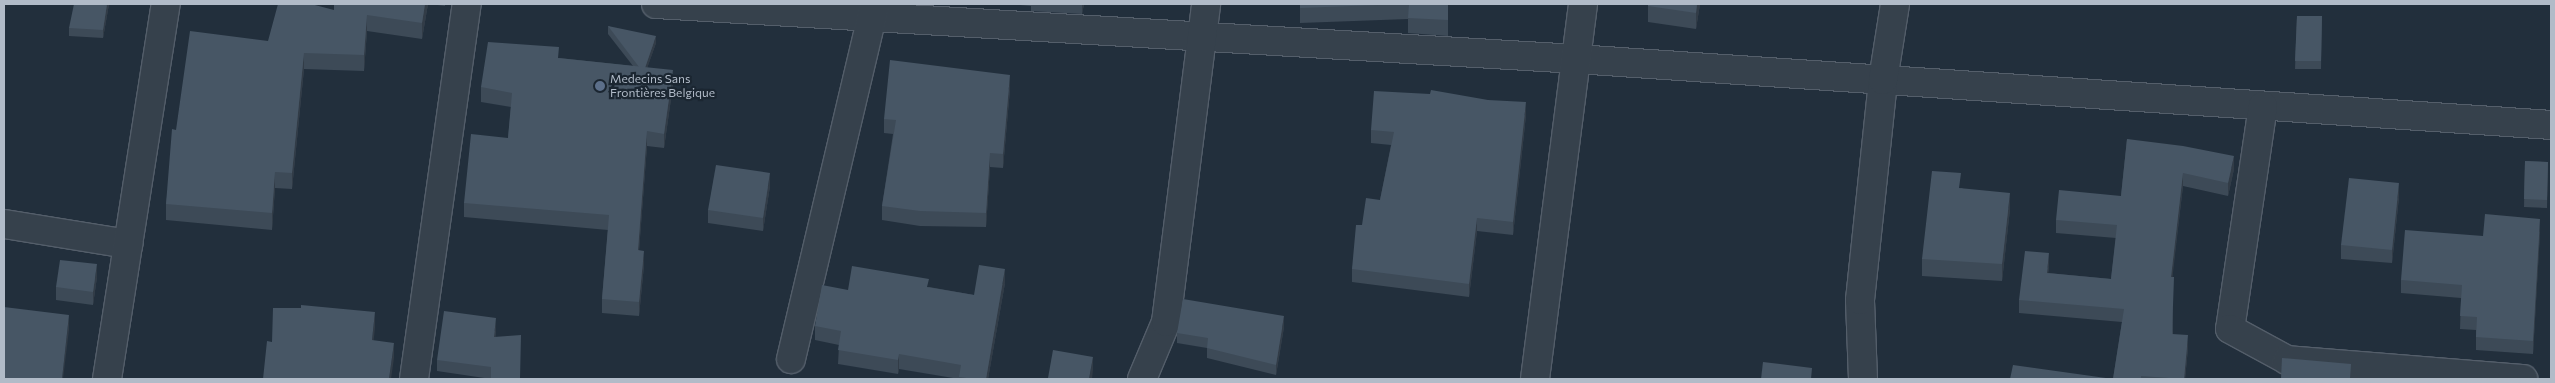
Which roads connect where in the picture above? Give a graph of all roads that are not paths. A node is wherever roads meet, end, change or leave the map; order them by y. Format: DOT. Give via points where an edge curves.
graph roads {
  1 [pos="166,4"];
  2 [pos="468,4"];
  3 [pos="656,4"];
  4 [pos="1206,4"];
  5 [pos="1583,4"];
  6 [pos="1895,4"];
  7 [pos="874,11"];
  8 [pos="1200,37"];
  9 [pos="1576,59"];
  10 [pos="1883,80"];
  11 [pos="2263,106"];
  12 [pos="2551,125"];
  13 [pos="4,224"];
  14 [pos="128,244"];
  15 [pos="791,359"];
  16 [pos="107,379"];
  17 [pos="414,379"];
  18 [pos="1142,379"];
  19 [pos="1535,379"];
  20 [pos="1863,379"];
  21 [pos="2523,379"];
  1 -- 14 [label="street"];
  2 -- 17 [label="street"];
  3 -- 7 [label="street"];
  4 -- 8 [label="street"];
  5 -- 9 [label="street"];
  6 -- 10 [label="street"];
  7 -- 8 [label="street"];
  7 -- 15 [label="street"];
  8 -- 9 [label="street"];
  8 -- 18 [label="street" via="1166,322"];
  9 -- 10 [label="street"];
  9 -- 19 [label="street"];
  10 -- 11 [label="street"];
  10 -- 20 [label="street" via="1860,300"];
  11 -- 12 [label="street"];
  11 -- 21 [label="street" via="2230,329 2287,360"];
  13 -- 14 [label="street"];
  14 -- 16 [label="street"];
}
